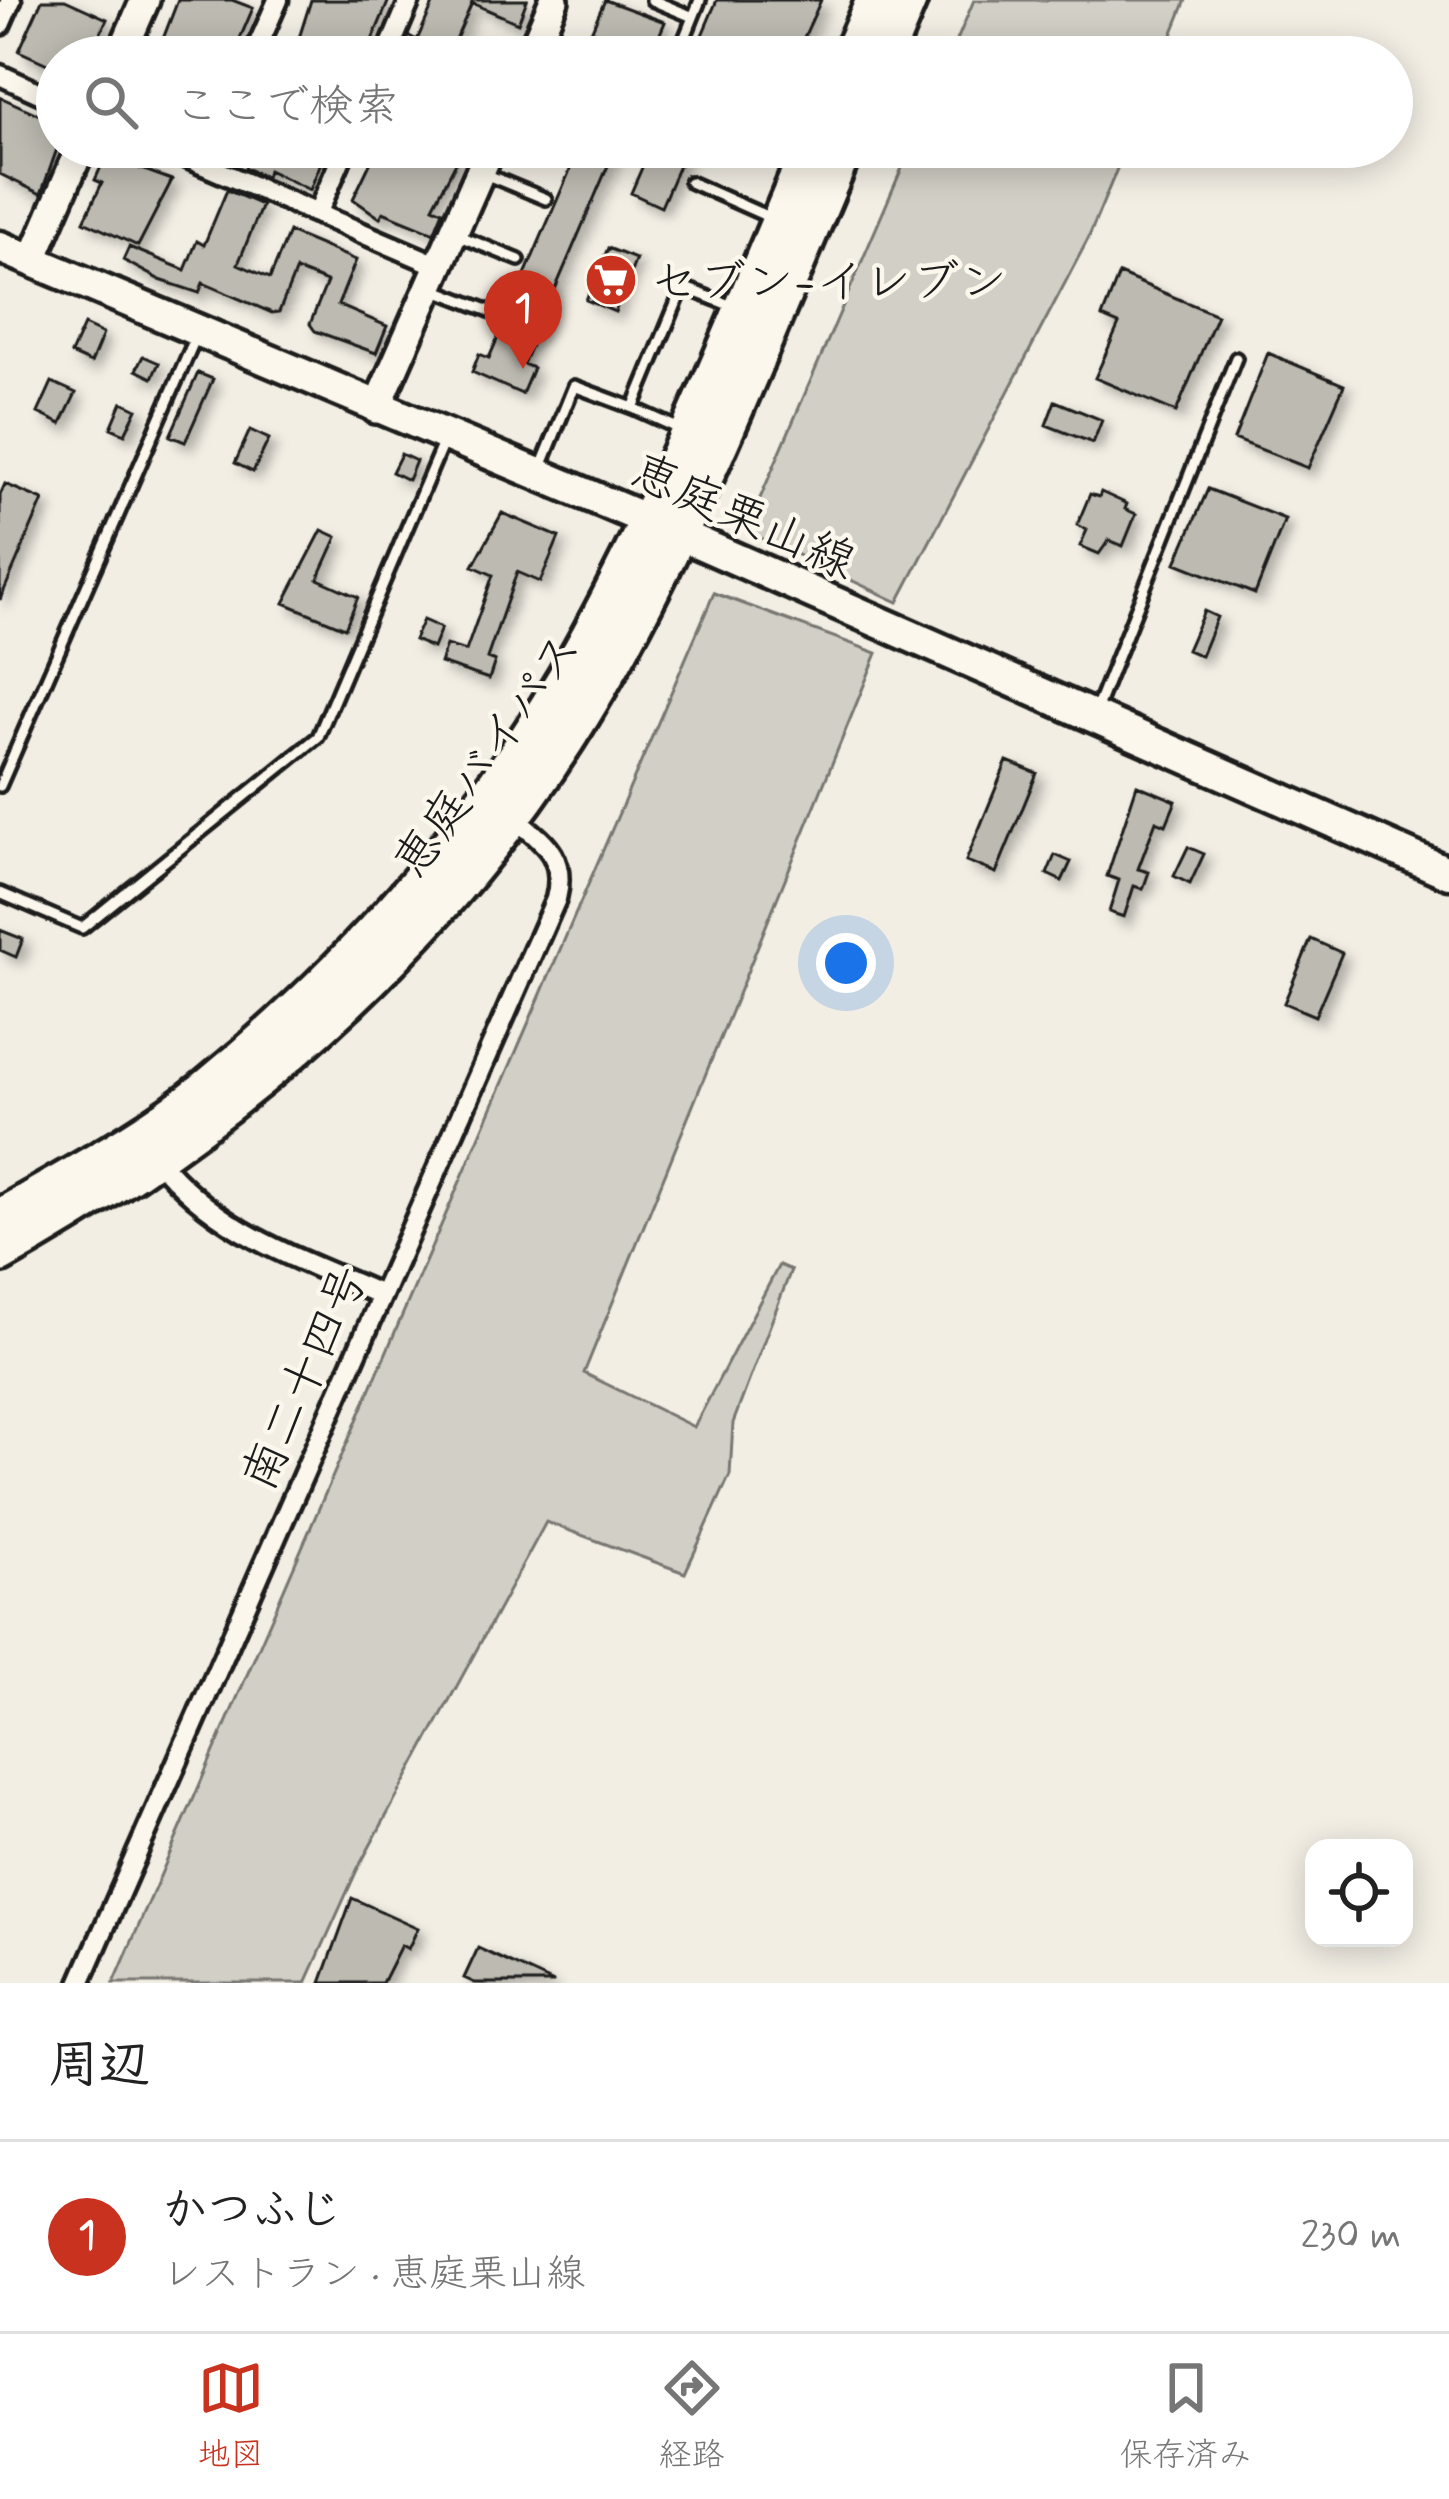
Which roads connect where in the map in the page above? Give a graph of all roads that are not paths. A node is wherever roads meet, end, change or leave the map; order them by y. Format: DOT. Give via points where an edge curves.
graph roads {
  1 [pos="11,0"];
  2 [pos="145,0"];
  3 [pos="278,0"];
  4 [pos="410,0"];
  5 [pos="554,0"];
  6 [pos="652,0"];
  7 [pos="700,0"];
  8 [pos="875,0"];
  9 [pos="908,0"];
  10 [pos="693,17"];
  11 [pos="0,25"];
  12 [pos="129,36"];
  13 [pos="262,36"];
  14 [pos="395,36"];
  15 [pos="539,36"];
  16 [pos="685,36"];
  17 [pos="859,36"];
  18 [pos="893,36"];
  19 [pos="0,76"];
  20 [pos="36,92"];
  21 [pos="72,168"];
  22 [pos="232,168"];
  23 [pos="337,168"];
  24 [pos="481,168"];
  25 [pos="499,168"];
  26 [pos="802,168"];
  27 [pos="835,168"];
  28 [pos="690,182"];
  29 [pos="546,199"];
  30 [pos="318,212"];
  31 [pos="779,222"];
  32 [pos="453,234"];
  33 [pos="0,247"];
  34 [pos="519,260"];
  35 [pos="32,261"];
  36 [pos="434,276"];
  37 [pos="742,310"];
  38 [pos="495,313"];
  39 [pos="198,332"];
  40 [pos="1236,358"];
  41 [pos="633,407"];
  42 [pos="376,409"];
  43 [pos="686,431"];
  44 [pos="445,438"];
  45 [pos="538,476"];
  46 [pos="661,528"];
  47 [pos="1093,718"];
  48 [pos="0,786"];
  49 [pos="512,816"];
  50 [pos="1449,873"];
  51 [pos="0,893"];
  52 [pos="157,1159"];
  53 [pos="0,1219"];
  54 [pos="0,1254"];
  55 [pos="381,1295"];
  56 [pos="80,1983"];
  1 -- 11 [label="street"];
  2 -- 12 [label="street"];
  3 -- 13 [label="street"];
  4 -- 14 [label="street"];
  5 -- 15 [label="street"];
  6 -- 10 [label="lane"];
  7 -- 10 [label="lane"];
  8 -- 17 [label="highway"];
  9 -- 18 [label="highway"];
  10 -- 16 [label="lane"];
  19 -- 20 [label="street"];
  21 -- 35 [label="street"];
  22 -- 30 [label="street"];
  23 -- 30 [label="street"];
  24 -- 32 [label="street"];
  25 -- 29 [label="lane"];
  26 -- 31 [label="highway, 恵庭バイパス"];
  27 -- 46 [label="highway, 恵庭バイパス"];
  28 -- 31 [label="lane"];
  30 -- 36 [label="street"];
  31 -- 37 [label="highway, 恵庭バイパス"];
  32 -- 34 [label="lane"];
  32 -- 36 [label="street"];
  33 -- 35 [label="main road, 恵庭栗山線"];
  35 -- 39 [label="main road, 恵庭栗山線"];
  36 -- 38 [label="lane"];
  36 -- 42 [label="street"];
  37 -- 41 [label="lane" via="683,287"];
  37 -- 43 [label="highway, 恵庭バイパス"];
  39 -- 42 [label="main road, 恵庭栗山線"];
  39 -- 48 [label="lane"];
  40 -- 47 [label="lane"];
  41 -- 43 [label="lane"];
  41 -- 45 [label="lane" via="574,386"];
  42 -- 44 [label="main road, 恵庭栗山線"];
  43 -- 46 [label="highway, 恵庭バイパス"];
  44 -- 45 [label="main road, 恵庭栗山線"];
  44 -- 51 [label="lane" via="318,737 82,928"];
  45 -- 46 [label="main road, 恵庭栗山線"];
  46 -- 47 [label="main road, 恵庭栗山線"];
  46 -- 49 [label="highway, 恵庭バイパス" via="612,663"];
  46 -- 53 [label="highway, 恵庭バイパス" via="449,846 330,980 203,1090"];
  47 -- 50 [label="main road, 恵庭栗山線"];
  49 -- 52 [label="highway, 恵庭バイパス" via="402,949 282,1063"];
  49 -- 55 [label="street, 南二十四号" via="555,851 556,899"];
  52 -- 54 [label="highway, 恵庭バイパス"];
  52 -- 55 [label="street" via="191,1200 239,1231"];
  55 -- 56 [label="street, 南二十四号"];
}
